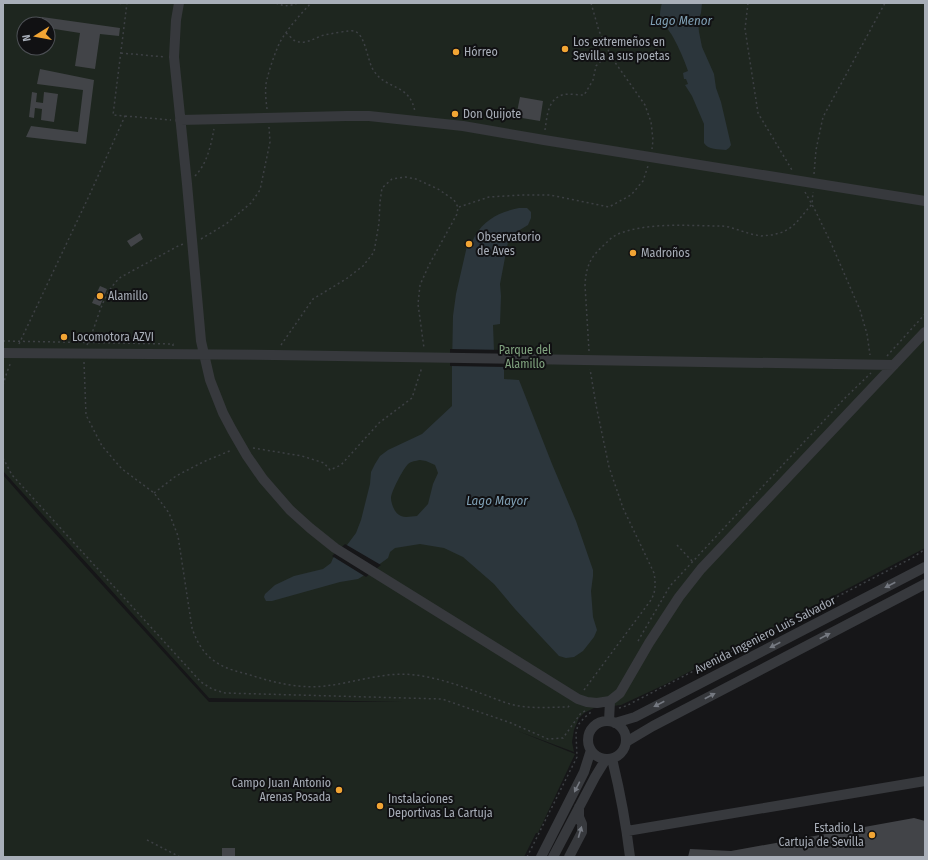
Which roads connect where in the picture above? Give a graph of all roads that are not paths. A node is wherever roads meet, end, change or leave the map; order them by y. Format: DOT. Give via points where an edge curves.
graph roads {
  1 [pos="179,3"];
  2 [pos="180,120"];
  3 [pos="925,201"];
  4 [pos="925,332"];
  5 [pos="3,353"];
  6 [pos="204,354"];
  7 [pos="894,365"];
  8 [pos="925,567"];
  9 [pos="925,584"];
  10 [pos="610,701"];
  11 [pos="612,722"];
  12 [pos="626,742"];
  13 [pos="591,750"];
  14 [pos="609,759"];
  15 [pos="925,781"];
  16 [pos="579,807"];
  17 [pos="627,832"];
  18 [pos="541,857"];
  19 [pos="553,857"];
  20 [pos="570,857"];
  21 [pos="630,857"];
  1 -- 2 [label="street" via="174,57"];
  2 -- 3 [label="street" via="369,116 463,126"];
  2 -- 6 [label="street"];
  4 -- 7 [label="street"];
  5 -- 6 [label="street"];
  6 -- 7 [label="street"];
  6 -- 10 [label="street" via="210,380 223,413 242,447 276,495 310,528 335,548 578,699 597,703"];
  7 -- 10 [label="street" via="701,569 649,642 620,693"];
  8 -- 11 [label="street, Avenida Ingeniero Luis Salvador, one-way" via="635,717"];
  12 -- 9 [label="street, one-way"];
  10 -- 11 [label="street"];
  11 -- 12 [label="street" via="623,730"];
  11 -- 13 [label="street" via="603,721 593,727 588,739"];
  12 -- 14 [label="street" via="622,752"];
  13 -- 14 [label="street" via="600,758"];
  13 -- 18 [label="street, one-way" via="584,772"];
  14 -- 16 [label="street" via="595,777"];
  14 -- 17 [label="street" via="618,783"];
  15 -- 17 [label="street"];
  16 -- 19 [label="street"];
  20 -- 16 [label="street, one-way" via="582,832"];
  17 -- 21 [label="street"];
}
